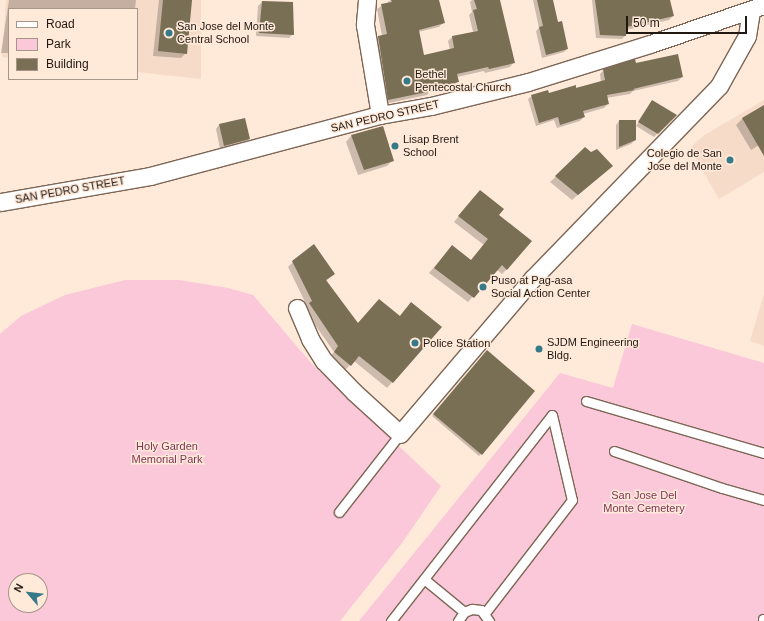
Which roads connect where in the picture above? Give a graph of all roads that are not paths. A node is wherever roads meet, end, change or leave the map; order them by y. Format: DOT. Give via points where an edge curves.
graph roads {
  1 [pos="367,0"];
  2 [pos="758,7"];
  3 [pos="380,115"];
  4 [pos="0,202"];
  5 [pos="297,308"];
  6 [pos="586,401"];
  7 [pos="400,434"];
  8 [pos="614,451"];
  9 [pos="764,453"];
  10 [pos="764,500"];
  11 [pos="339,512"];
  12 [pos="424,579"];
  13 [pos="464,612"];
  14 [pos="487,617"];
  15 [pos="390,621"];
  16 [pos="458,621"];
  1 -- 3 [label="street" via="365,25"];
  2 -- 3 [label="street, SAN PEDRO STREET" via="548,77 431,106"];
  2 -- 7 [label="street" via="748,36 719,86 533,278"];
  3 -- 4 [label="street, SAN PEDRO STREET" via="150,176"];
  5 -- 7 [label="street" via="310,339 324,361"];
  6 -- 9 [label="lane"];
  7 -- 11 [label="lane"];
  8 -- 10 [label="lane"];
  12 -- 13 [label="lane"];
  12 -- 14 [label="lane" via="552,415 572,500"];
  12 -- 15 [label="lane"];
  13 -- 14 [label="lane" via="472,609"];
  13 -- 16 [label="lane"];
}
